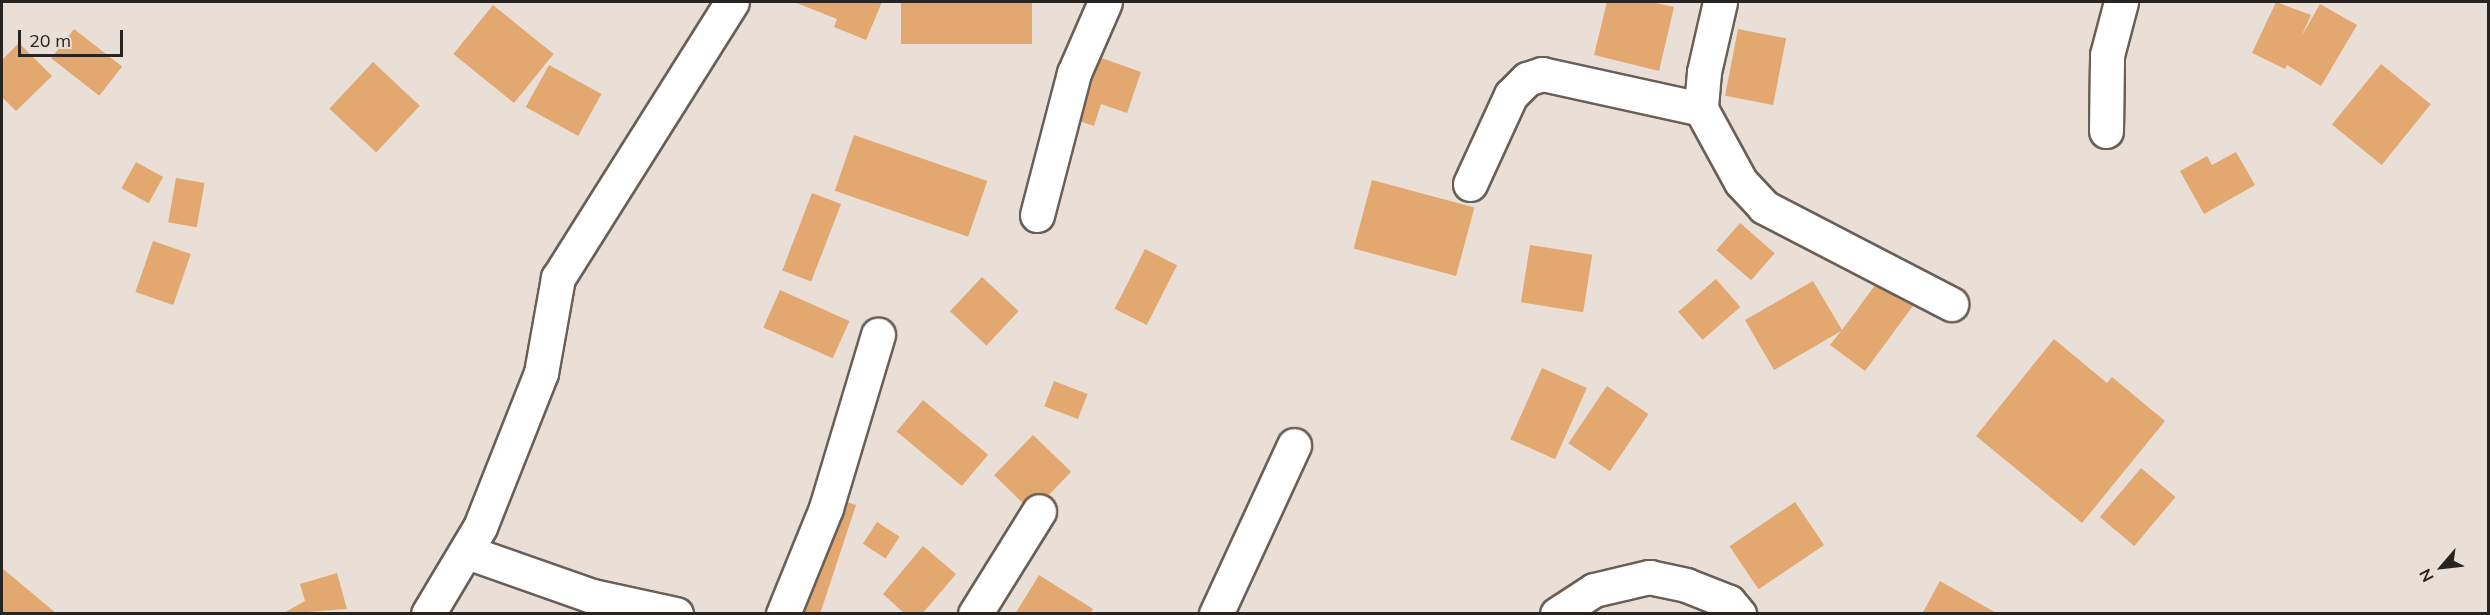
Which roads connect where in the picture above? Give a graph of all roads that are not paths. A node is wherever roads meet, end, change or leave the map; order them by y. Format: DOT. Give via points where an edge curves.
graph roads {
  1 [pos="732,2"];
  2 [pos="1105,2"];
  3 [pos="1720,2"];
  4 [pos="2121,2"];
  5 [pos="1701,109"];
  6 [pos="2106,131"];
  7 [pos="1470,184"];
  8 [pos="1037,215"];
  9 [pos="1951,304"];
  10 [pos="878,335"];
  11 [pos="1294,445"];
  12 [pos="1039,511"];
  13 [pos="467,552"];
  14 [pos="589,605"];
  15 [pos="428,614"];
  16 [pos="676,614"];
  17 [pos="783,614"];
  18 [pos="975,614"];
  19 [pos="1216,614"];
  20 [pos="1557,614"];
  21 [pos="1739,614"];
  1 -- 13 [label="street" via="558,278 541,373"];
  2 -- 8 [label="street" via="1070,84"];
  3 -- 5 [label="street" via="1704,72"];
  4 -- 6 [label="street" via="2107,55"];
  5 -- 7 [label="street" via="1542,74 1527,79 1510,95"];
  5 -- 9 [label="street" via="1720,151 1764,207"];
  10 -- 17 [label="street" via="826,508"];
  11 -- 19 [label="street"];
  12 -- 18 [label="street"];
  13 -- 14 [label="street"];
  13 -- 15 [label="street"];
  14 -- 16 [label="street"];
  20 -- 21 [label="street" via="1594,590 1649,577 1686,585 1729,602"];
}
